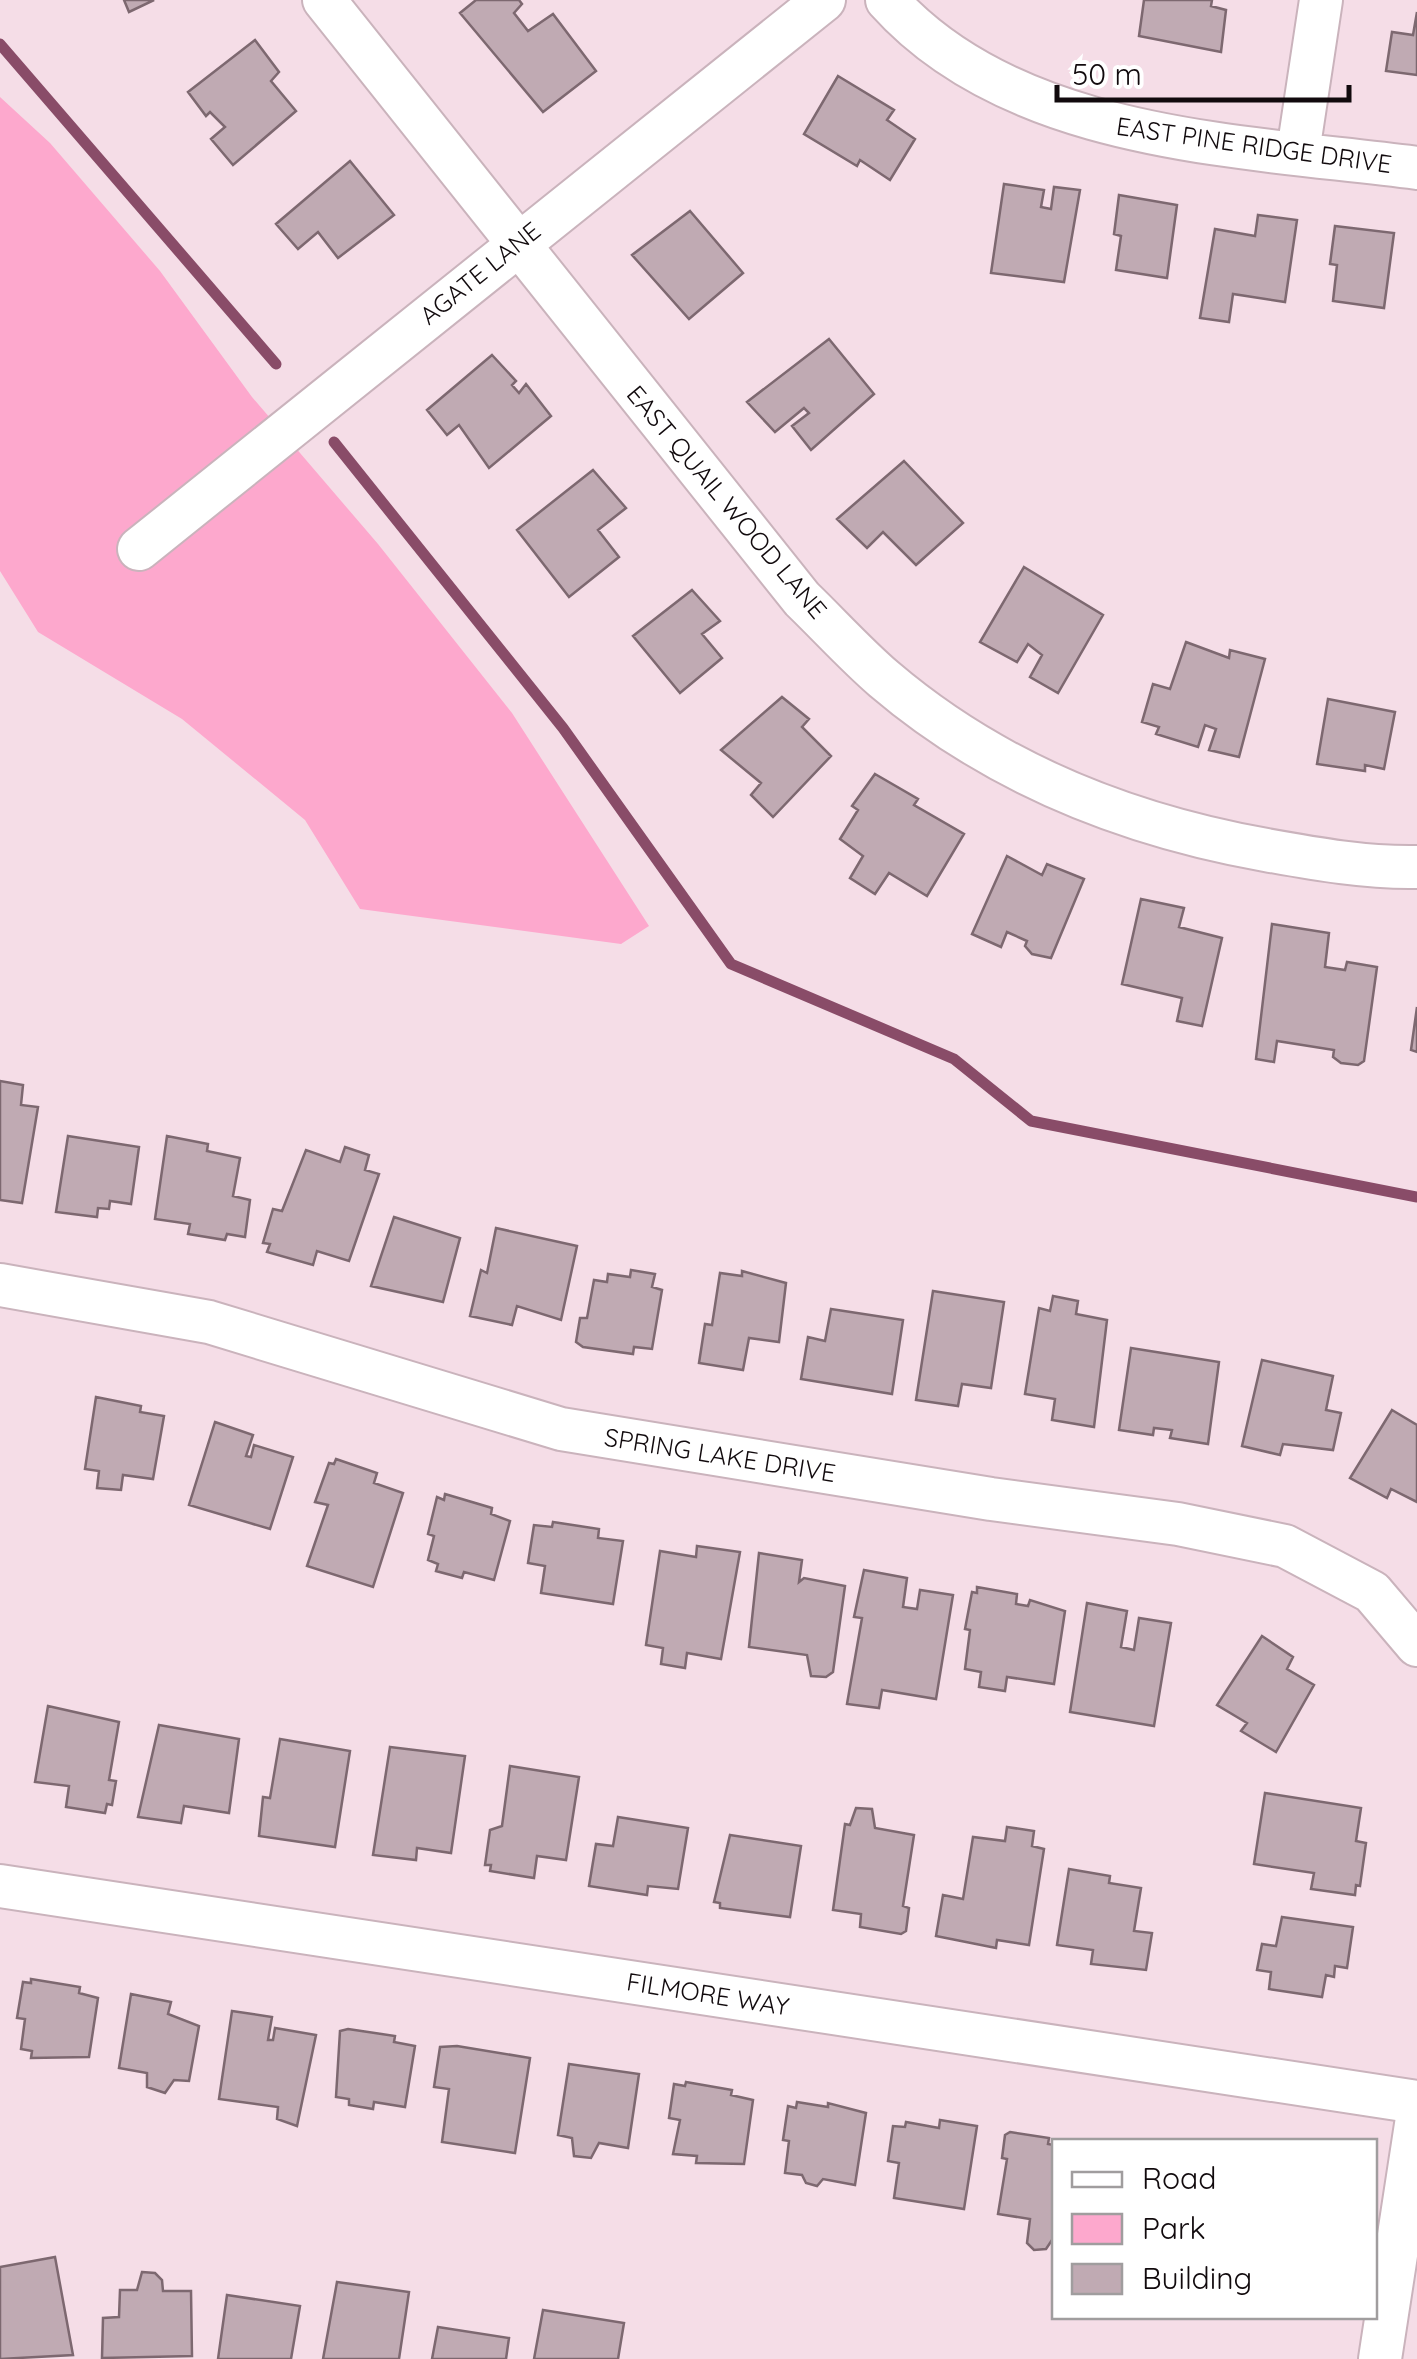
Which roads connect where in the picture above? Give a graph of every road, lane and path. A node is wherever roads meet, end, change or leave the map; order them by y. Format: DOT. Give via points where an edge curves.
graph roads {
  1 [pos="324,0"];
  2 [pos="824,0"];
  3 [pos="887,0"];
  4 [pos="1321,0"];
  5 [pos="1298,152"];
  6 [pos="1417,168"];
  7 [pos="518,242"];
  8 [pos="139,549"];
  9 [pos="1417,867"];
  10 [pos="0,1285"];
  11 [pos="1417,1645"];
  12 [pos="0,1886"];
  13 [pos="1417,2102"];
  14 [pos="1417,2118"];
  15 [pos="1380,2359"];
  1 -- 7 [label="street, EAST QUAIL WOOD LANE"];
  2 -- 7 [label="street, AGATE LANE"];
  3 -- 5 [label="street, EAST PINE RIDGE DRIVE" via="955,59 1018,96 1115,126"];
  4 -- 5 [label="street"];
  5 -- 6 [label="street, EAST PINE RIDGE DRIVE"];
  7 -- 8 [label="street, AGATE LANE"];
  7 -- 9 [label="street, EAST QUAIL WOOD LANE" via="802,599 884,679 969,742 1080,800 1193,837"];
  10 -- 11 [label="street, SPRING LAKE DRIVE" via="210,1322 562,1429 1159,1520 1285,1546 1372,1592"];
  12 -- 13 [label="street, FILMORE WAY"];
  14 -- 15 [label="street"];
}
